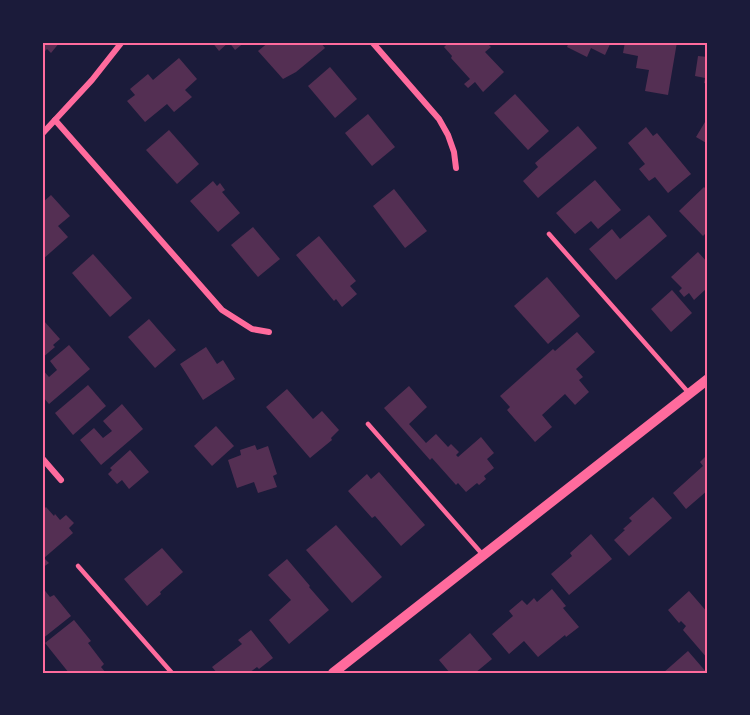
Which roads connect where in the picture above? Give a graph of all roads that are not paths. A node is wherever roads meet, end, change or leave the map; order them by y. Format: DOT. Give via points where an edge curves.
graph roads {
  1 [pos="122,42"];
  2 [pos="372,42"];
  3 [pos="55,120"];
  4 [pos="42,134"];
  5 [pos="456,168"];
  6 [pos="549,234"];
  7 [pos="268,332"];
  8 [pos="708,379"];
  9 [pos="690,393"];
  10 [pos="368,424"];
  11 [pos="42,458"];
  12 [pos="61,480"];
  13 [pos="484,555"];
  14 [pos="78,566"];
  15 [pos="172,673"];
  16 [pos="333,673"];
  1 -- 3 [label="street"];
  2 -- 5 [label="street" via="439,119 454,152"];
  3 -- 4 [label="street"];
  3 -- 7 [label="street" via="222,310 252,329"];
  6 -- 9 [label="lane"];
  8 -- 9 [label="street"];
  9 -- 13 [label="street"];
  10 -- 13 [label="lane"];
  11 -- 12 [label="street"];
  13 -- 16 [label="street"];
  14 -- 15 [label="lane"];
}
